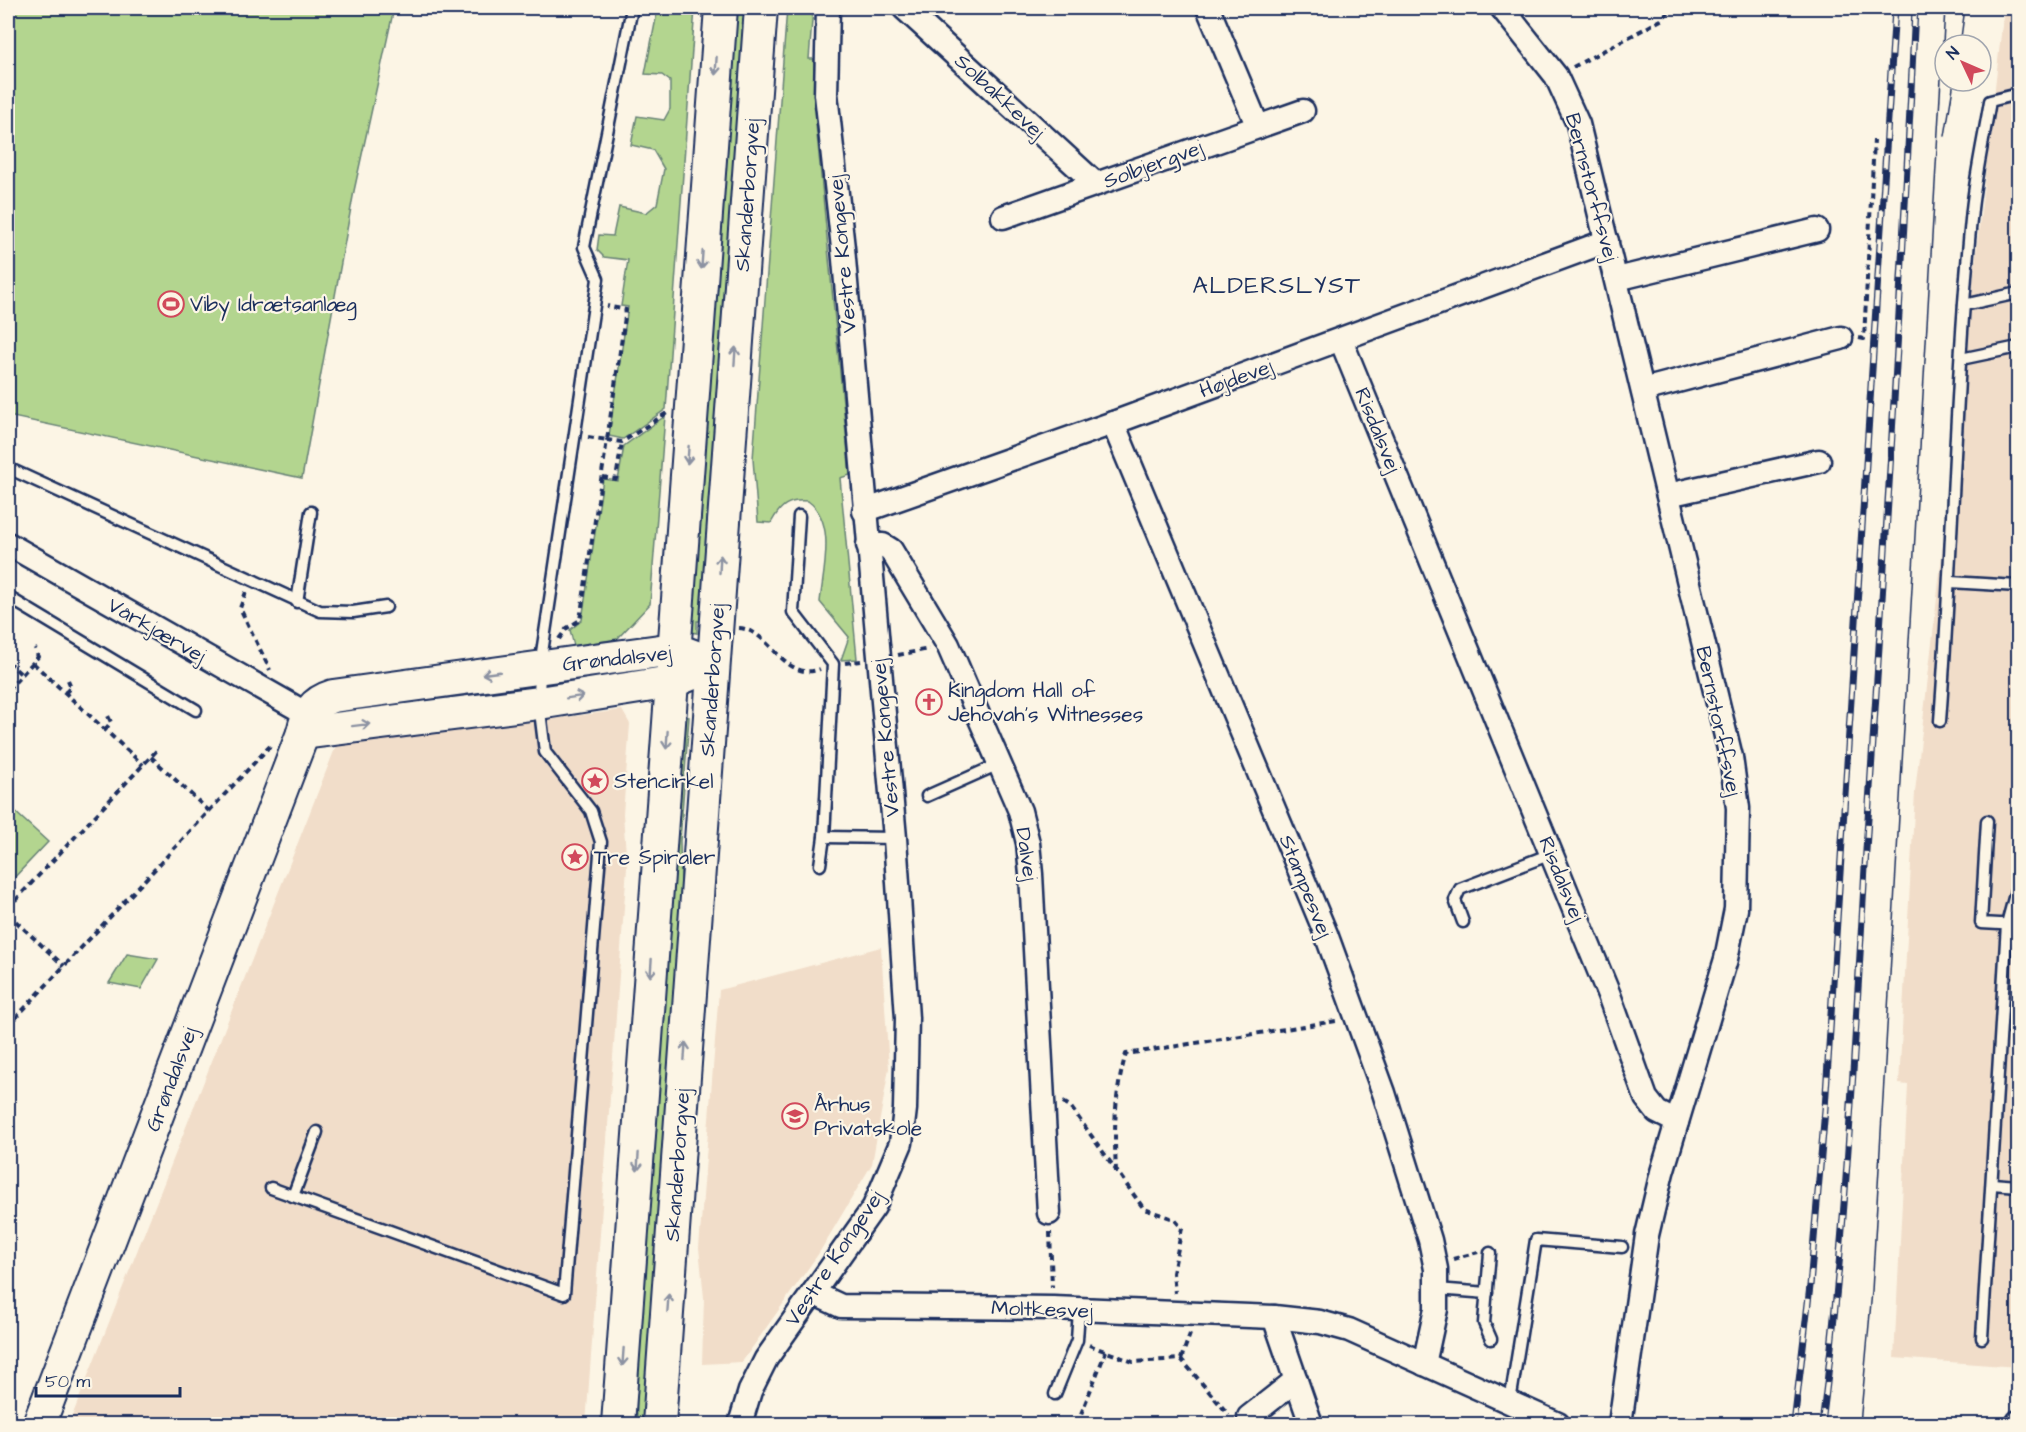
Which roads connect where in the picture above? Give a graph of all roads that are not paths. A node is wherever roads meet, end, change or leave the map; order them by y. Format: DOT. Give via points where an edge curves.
graph roads {
  1 [pos="632,8"];
  2 [pos="721,8"];
  3 [pos="761,8"];
  4 [pos="828,8"];
  5 [pos="904,8"];
  6 [pos="1208,8"];
  7 [pos="1502,8"];
  8 [pos="2019,94"];
  9 [pos="1303,111"];
  10 [pos="1258,127"];
  11 [pos="1096,184"];
  12 [pos="1003,217"];
  13 [pos="1817,230"];
  14 [pos="1607,241"];
  15 [pos="1617,279"];
  16 [pos="2019,293"];
  17 [pos="1964,304"];
  18 [pos="1852,338"];
  19 [pos="1341,340"];
  20 [pos="2019,347"];
  21 [pos="1960,359"];
  22 [pos="1643,390"];
  23 [pos="1113,423"];
  24 [pos="1819,461"];
  25 [pos="8,468"];
  26 [pos="1668,495"];
  27 [pos="864,511"];
  28 [pos="311,512"];
  29 [pos="799,516"];
  30 [pos="8,544"];
  31 [pos="868,545"];
  32 [pos="1950,582"];
  33 [pos="2019,586"];
  34 [pos="8,597"];
  35 [pos="297,602"];
  36 [pos="386,607"];
  37 [pos="674,649"];
  38 [pos="714,664"];
  39 [pos="540,666"];
  40 [pos="671,682"];
  41 [pos="538,702"];
  42 [pos="196,710"];
  43 [pos="1940,721"];
  44 [pos="305,723"];
  45 [pos="999,764"];
  46 [pos="927,796"];
  47 [pos="1987,821"];
  48 [pos="824,837"];
  49 [pos="895,838"];
  50 [pos="1551,854"];
  51 [pos="820,865"];
  52 [pos="2019,883"];
  53 [pos="1462,922"];
  54 [pos="2013,925"];
  55 [pos="1677,1122"];
  56 [pos="317,1132"];
  57 [pos="1992,1184"];
  58 [pos="2019,1186"];
  59 [pos="271,1188"];
  60 [pos="293,1196"];
  61 [pos="1049,1213"];
  62 [pos="1622,1247"];
  63 [pos="1490,1253"];
  64 [pos="1437,1289"];
  65 [pos="813,1293"];
  66 [pos="1487,1293"];
  67 [pos="1079,1310"];
  68 [pos="1274,1317"];
  69 [pos="1982,1338"];
  70 [pos="1491,1339"];
  71 [pos="1424,1364"];
  72 [pos="1296,1380"];
  73 [pos="1055,1394"];
  74 [pos="1510,1402"];
  75 [pos="1240,1417"];
  76 [pos="39,1425"];
  77 [pos="618,1425"];
  78 [pos="659,1425"];
  79 [pos="740,1425"];
  80 [pos="1311,1425"];
  81 [pos="1558,1425"];
  82 [pos="1620,1425"];
  1 -- 39 [label="lane" via="584,247 598,279"];
  2 -- 37 [label="main road, Skanderborgvej, one-way"];
  38 -- 3 [label="main road, Skanderborgvej, one-way"];
  4 -- 27 [label="street, Vestre Kongevej" via="826,94"];
  5 -- 11 [label="street, Solbakkevej"];
  6 -- 10 [label="street"];
  7 -- 14 [label="street, Bernstorffsvej" via="1556,76 1578,124"];
  8 -- 17 [label="lane" via="1990,101 1973,206"];
  9 -- 10 [label="street, Solbjergvej"];
  10 -- 11 [label="street, Solbjergvej"];
  11 -- 12 [label="street, Solbjergvej"];
  13 -- 15 [label="street, Bernstorffsvej"];
  14 -- 15 [label="street, Bernstorffsvej"];
  14 -- 19 [label="street, Højdevej"];
  15 -- 22 [label="street, Bernstorffsvej"];
  16 -- 17 [label="lane"];
  17 -- 21 [label="lane"];
  18 -- 22 [label="street"];
  19 -- 23 [label="street, Højdevej"];
  19 -- 50 [label="street, Risdalsvej"];
  20 -- 21 [label="lane"];
  21 -- 32 [label="lane"];
  22 -- 26 [label="street, Bernstorffsvej"];
  23 -- 27 [label="street, Højdevej"];
  23 -- 64 [label="street, Stampesvej" via="1326,934 1384,1093 1435,1264"];
  24 -- 26 [label="street"];
  25 -- 35 [label="lane"];
  26 -- 55 [label="street, Bernstorffsvej" via="1731,758 1738,808 1736,909 1726,959"];
  27 -- 31 [label="street, Vestre Kongevej"];
  28 -- 35 [label="lane"];
  29 -- 48 [label="lane" via="793,612 833,664"];
  30 -- 44 [label="street, Vårkjærvej"];
  31 -- 45 [label="street, Dalvej" via="891,549 948,645"];
  31 -- 49 [label="street, Vestre Kongevej"];
  32 -- 33 [label="lane"];
  32 -- 43 [label="lane"];
  34 -- 42 [label="lane"];
  35 -- 36 [label="lane" via="321,611"];
  37 -- 38 [label="main road, Grøndalsvej"];
  37 -- 39 [label="main road, Grøndalsvej"];
  37 -- 40 [label="main road, Skanderborgvej"];
  38 -- 40 [label="main road, Grøndalsvej"];
  78 -- 38 [label="main road, Skanderborgvej, one-way"];
  39 -- 41 [label="lane"];
  39 -- 44 [label="main road, Grøndalsvej, one-way" via="333,696 316,704"];
  41 -- 40 [label="main road, Grøndalsvej, one-way"];
  40 -- 77 [label="main road, Skanderborgvej, one-way"];
  44 -- 41 [label="main road, Grøndalsvej, one-way"];
  41 -- 60 [label="lane" via="545,752 591,811 601,842 564,1294"];
  44 -- 76 [label="main road, Grøndalsvej"];
  45 -- 46 [label="lane"];
  45 -- 61 [label="street, Dalvej" via="1020,811 1028,843"];
  47 -- 54 [label="lane" via="1981,923"];
  48 -- 49 [label="lane"];
  48 -- 51 [label="lane"];
  49 -- 65 [label="street, Vestre Kongevej" via="907,1018 901,1143 874,1207"];
  50 -- 53 [label="lane" via="1460,889 1455,900"];
  50 -- 55 [label="street, Risdalsvej" via="1646,1098 1657,1112"];
  52 -- 54 [label="lane"];
  54 -- 57 [label="lane"];
  55 -- 82 [label="street" via="1647,1235"];
  56 -- 60 [label="lane"];
  57 -- 58 [label="lane"];
  57 -- 69 [label="lane"];
  59 -- 60 [label="lane"];
  62 -- 74 [label="lane" via="1536,1240"];
  63 -- 66 [label="lane"];
  64 -- 66 [label="lane"];
  64 -- 71 [label="street, Stampesvej"];
  65 -- 67 [label="street, Moltkesvej" via="841,1306"];
  65 -- 79 [label="street, Vestre Kongevej" via="766,1359 750,1391"];
  66 -- 70 [label="lane" via="1484,1323"];
  67 -- 68 [label="street, Moltkesvej"];
  67 -- 73 [label="lane" via="1077,1340"];
  68 -- 71 [label="street, Moltkesvej" via="1349,1330"];
  68 -- 72 [label="street"];
  71 -- 74 [label="street, Moltkesvej"];
  72 -- 75 [label="street"];
  72 -- 80 [label="street"];
  74 -- 81 [label="street, Moltkesvej"];
}
